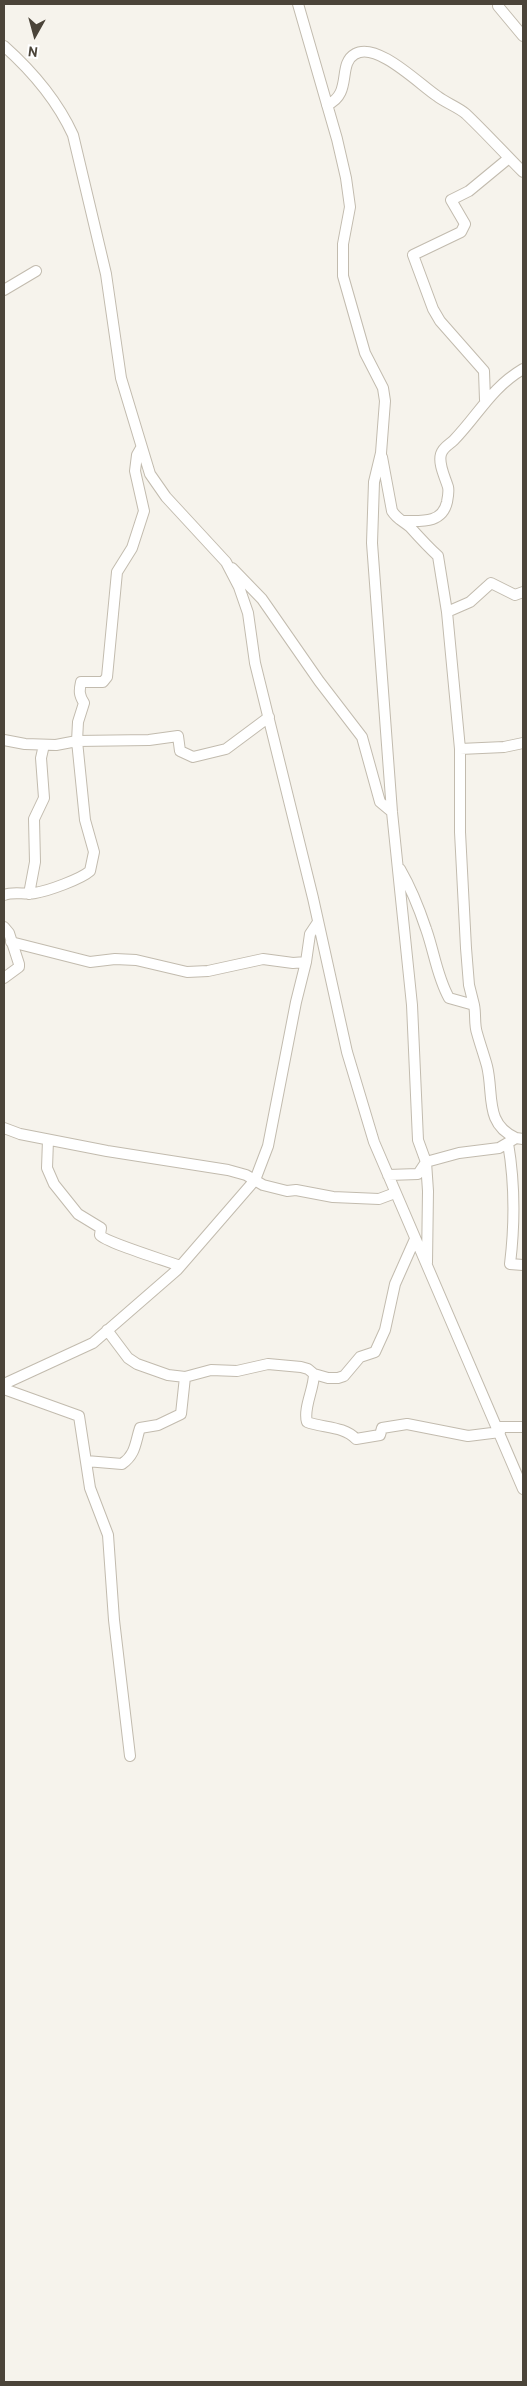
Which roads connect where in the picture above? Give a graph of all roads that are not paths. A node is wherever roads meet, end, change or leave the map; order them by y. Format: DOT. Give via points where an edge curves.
graph roads {
  1 [pos="298,4"];
  2 [pos="498,6"];
  3 [pos="523,36"];
  4 [pos="4,46"];
  5 [pos="327,105"];
  6 [pos="509,158"];
  7 [pos="523,172"];
  8 [pos="36,271"];
  9 [pos="4,290"];
  10 [pos="523,368"];
  11 [pos="485,400"];
  12 [pos="141,448"];
  13 [pos="381,453"];
  14 [pos="403,521"];
  15 [pos="226,562"];
  16 [pos="523,592"];
  17 [pos="447,612"];
  18 [pos="269,717"];
  19 [pos="4,740"];
  20 [pos="77,740"];
  21 [pos="523,743"];
  22 [pos="44,745"];
  23 [pos="460,750"];
  24 [pos="392,812"];
  25 [pos="398,866"];
  26 [pos="29,894"];
  27 [pos="4,895"];
  28 [pos="318,922"];
  29 [pos="4,927"];
  30 [pos="10,942"];
  31 [pos="306,962"];
  32 [pos="4,978"];
  33 [pos="474,1005"];
  34 [pos="4,1128"];
  35 [pos="48,1140"];
  36 [pos="516,1140"];
  37 [pos="426,1162"];
  38 [pos="388,1175"];
  39 [pos="255,1180"];
  40 [pos="395,1193"];
  41 [pos="415,1239"];
  42 [pos="523,1265"];
  43 [pos="180,1266"];
  44 [pos="427,1266"];
  45 [pos="107,1330"];
  46 [pos="314,1374"];
  47 [pos="185,1377"];
  48 [pos="4,1384"];
  49 [pos="4,1389"];
  50 [pos="523,1426"];
  51 [pos="499,1429"];
  52 [pos="86,1462"];
  53 [pos="523,1489"];
  54 [pos="130,1756"];
  1 -- 5 [label="street"];
  2 -- 3 [label="street"];
  4 -- 12 [label="street" via="40,83 65,117 73,135 106,274 121,378"];
  5 -- 6 [label="street" via="340,94 352,56 373,53 393,63 436,96 465,113"];
  5 -- 13 [label="street" via="350,207 343,244 343,276 365,354 383,388"];
  6 -- 7 [label="street"];
  6 -- 11 [label="street" via="469,191 451,200 465,224 461,232 413,255 437,315 484,371"];
  8 -- 9 [label="street"];
  10 -- 11 [label="street"];
  11 -- 14 [label="street" via="440,456 443,477 449,488 441,514 434,520"];
  12 -- 15 [label="street" via="150,474 166,498"];
  12 -- 20 [label="street" via="135,471 144,511 132,548 117,572 105,682 81,682 79,696 84,703"];
  13 -- 14 [label="street" via="392,511 397,519"];
  13 -- 24 [label="street" via="374,482 372,542"];
  14 -- 17 [label="street" via="438,556"];
  15 -- 18 [label="street" via="248,614 255,663"];
  15 -- 24 [label="street" via="262,599 318,682 362,737 380,802"];
  16 -- 17 [label="street" via="515,595 491,583 470,602"];
  17 -- 23 [label="street"];
  18 -- 20 [label="street" via="226,749 193,758 180,751 178,736 149,740"];
  18 -- 28 [label="street"];
  19 -- 22 [label="street"];
  20 -- 22 [label="street"];
  20 -- 26 [label="street" via="85,820 94,852 90,871 64,884"];
  21 -- 23 [label="street"];
  22 -- 26 [label="street" via="44,798 34,819 35,862"];
  23 -- 33 [label="street" via="466,948"];
  24 -- 25 [label="street"];
  25 -- 33 [label="street" via="412,890 443,989 449,998"];
  25 -- 37 [label="street" via="412,1005 418,1140"];
  26 -- 27 [label="street"];
  28 -- 31 [label="street" via="310,934"];
  28 -- 38 [label="street" via="357,1088"];
  29 -- 30 [label="street"];
  30 -- 31 [label="street" via="90,962 136,960 187,972 208,971 263,959"];
  30 -- 32 [label="street" via="19,968"];
  31 -- 39 [label="street" via="268,1146"];
  33 -- 36 [label="street" via="476,1030 488,1068 491,1105 496,1121 506,1134"];
  34 -- 35 [label="street"];
  35 -- 39 [label="street" via="228,1170"];
  35 -- 43 [label="street" via="47,1168 54,1184 78,1214 101,1228 100,1236 104,1240"];
  36 -- 37 [label="street" via="499,1148 459,1153"];
  36 -- 42 [label="street" via="510,1264"];
  37 -- 38 [label="street" via="418,1174"];
  37 -- 44 [label="street"];
  38 -- 40 [label="street"];
  39 -- 40 [label="street" via="286,1192 296,1190 379,1199"];
  39 -- 43 [label="street"];
  40 -- 41 [label="street"];
  41 -- 44 [label="street"];
  41 -- 46 [label="street" via="395,1284 375,1352 360,1357 344,1376 328,1378"];
  43 -- 45 [label="street"];
  44 -- 51 [label="street"];
  45 -- 47 [label="street" via="136,1364"];
  45 -- 48 [label="street" via="93,1343"];
  46 -- 47 [label="street" via="301,1367 268,1364 237,1371 211,1370"];
  46 -- 51 [label="street" via="305,1415 307,1422 330,1426 356,1439 380,1436 382,1428 408,1424 468,1436"];
  47 -- 52 [label="street" via="181,1414 158,1425 140,1428 136,1447 127,1461 122,1464"];
  49 -- 52 [label="street" via="79,1416"];
  50 -- 51 [label="street"];
  51 -- 53 [label="street"];
  52 -- 54 [label="street" via="90,1488 108,1535"];
}
